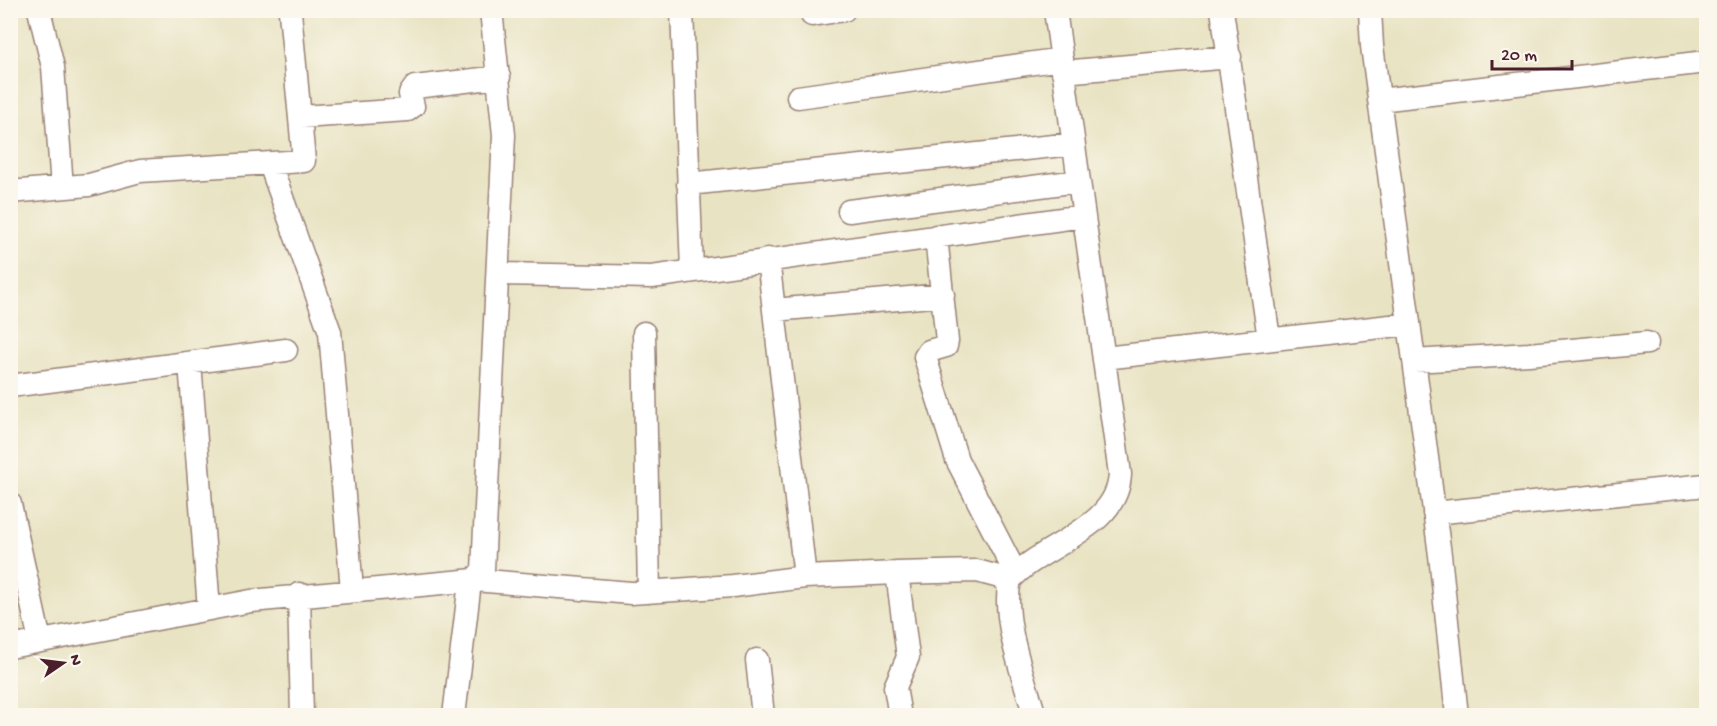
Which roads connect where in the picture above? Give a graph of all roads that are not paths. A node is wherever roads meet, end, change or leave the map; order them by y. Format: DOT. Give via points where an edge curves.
graph roads {
  1 [pos="39,10"];
  2 [pos="490,10"];
  3 [pos="682,10"];
  4 [pos="844,10"];
  5 [pos="1054,10"];
  6 [pos="1222,10"];
  7 [pos="1370,10"];
  8 [pos="290,12"];
  9 [pos="812,15"];
  10 [pos="1230,57"];
  11 [pos="1707,62"];
  12 [pos="1062,66"];
  13 [pos="499,77"];
  14 [pos="798,97"];
  15 [pos="1379,100"];
  16 [pos="301,117"];
  17 [pos="1073,144"];
  18 [pos="270,165"];
  19 [pos="1078,181"];
  20 [pos="688,184"];
  21 [pos="62,187"];
  22 [pos="10,192"];
  23 [pos="849,211"];
  24 [pos="1083,216"];
  25 [pos="936,236"];
  26 [pos="768,259"];
  27 [pos="692,270"];
  28 [pos="498,274"];
  29 [pos="943,295"];
  30 [pos="774,310"];
  31 [pos="1408,324"];
  32 [pos="644,333"];
  33 [pos="1269,339"];
  34 [pos="1647,343"];
  35 [pos="286,350"];
  36 [pos="1104,358"];
  37 [pos="1414,360"];
  38 [pos="190,363"];
  39 [pos="10,386"];
  40 [pos="1707,485"];
  41 [pos="10,504"];
  42 [pos="1434,513"];
  43 [pos="897,573"];
  44 [pos="805,577"];
  45 [pos="1013,577"];
  46 [pos="474,580"];
  47 [pos="352,590"];
  48 [pos="649,592"];
  49 [pos="299,594"];
  50 [pos="209,609"];
  51 [pos="40,641"];
  52 [pos="10,647"];
  53 [pos="757,660"];
  54 [pos="302,716"];
  55 [pos="454,716"];
  56 [pos="763,716"];
  57 [pos="900,716"];
  58 [pos="1035,716"];
  59 [pos="1457,716"];
  1 -- 21 [label="street" via="53,67"];
  2 -- 13 [label="street"];
  3 -- 20 [label="street"];
  4 -- 9 [label="street"];
  5 -- 12 [label="street"];
  6 -- 10 [label="street"];
  7 -- 15 [label="street"];
  8 -- 16 [label="street"];
  10 -- 12 [label="street"];
  10 -- 33 [label="street"];
  11 -- 15 [label="street"];
  12 -- 14 [label="street"];
  12 -- 17 [label="street"];
  13 -- 16 [label="street" via="415,87 410,94 413,106 408,110"];
  13 -- 28 [label="street" via="504,135"];
  15 -- 31 [label="street"];
  16 -- 18 [label="street" via="304,161"];
  17 -- 19 [label="street"];
  17 -- 20 [label="street"];
  18 -- 21 [label="street" via="140,171 100,183"];
  18 -- 47 [label="street" via="330,332"];
  19 -- 23 [label="street"];
  19 -- 24 [label="street"];
  20 -- 27 [label="street"];
  21 -- 22 [label="street"];
  24 -- 25 [label="street"];
  24 -- 36 [label="street"];
  25 -- 26 [label="street"];
  25 -- 29 [label="street"];
  26 -- 27 [label="street"];
  26 -- 30 [label="street"];
  27 -- 28 [label="street" via="640,277"];
  28 -- 46 [label="street" via="483,570"];
  29 -- 30 [label="street"];
  29 -- 45 [label="street" via="946,346 929,351 925,357 957,460"];
  30 -- 44 [label="street"];
  31 -- 33 [label="street"];
  31 -- 37 [label="street"];
  32 -- 48 [label="street"];
  33 -- 36 [label="street"];
  34 -- 37 [label="street"];
  35 -- 38 [label="street"];
  36 -- 45 [label="street" via="1120,474 1116,496 1101,515"];
  37 -- 42 [label="street"];
  38 -- 39 [label="street"];
  38 -- 50 [label="street"];
  40 -- 42 [label="street"];
  41 -- 51 [label="street"];
  42 -- 59 [label="street"];
  43 -- 44 [label="street"];
  43 -- 45 [label="street" via="977,571"];
  43 -- 57 [label="street" via="908,657 895,687"];
  44 -- 48 [label="street"];
  45 -- 58 [label="street" via="1008,603"];
  46 -- 47 [label="street"];
  46 -- 48 [label="street" via="611,593"];
  46 -- 55 [label="street" via="470,582"];
  47 -- 49 [label="street"];
  49 -- 50 [label="street"];
  49 -- 54 [label="street"];
  50 -- 51 [label="street"];
  51 -- 52 [label="street"];
  53 -- 56 [label="street"];
}
